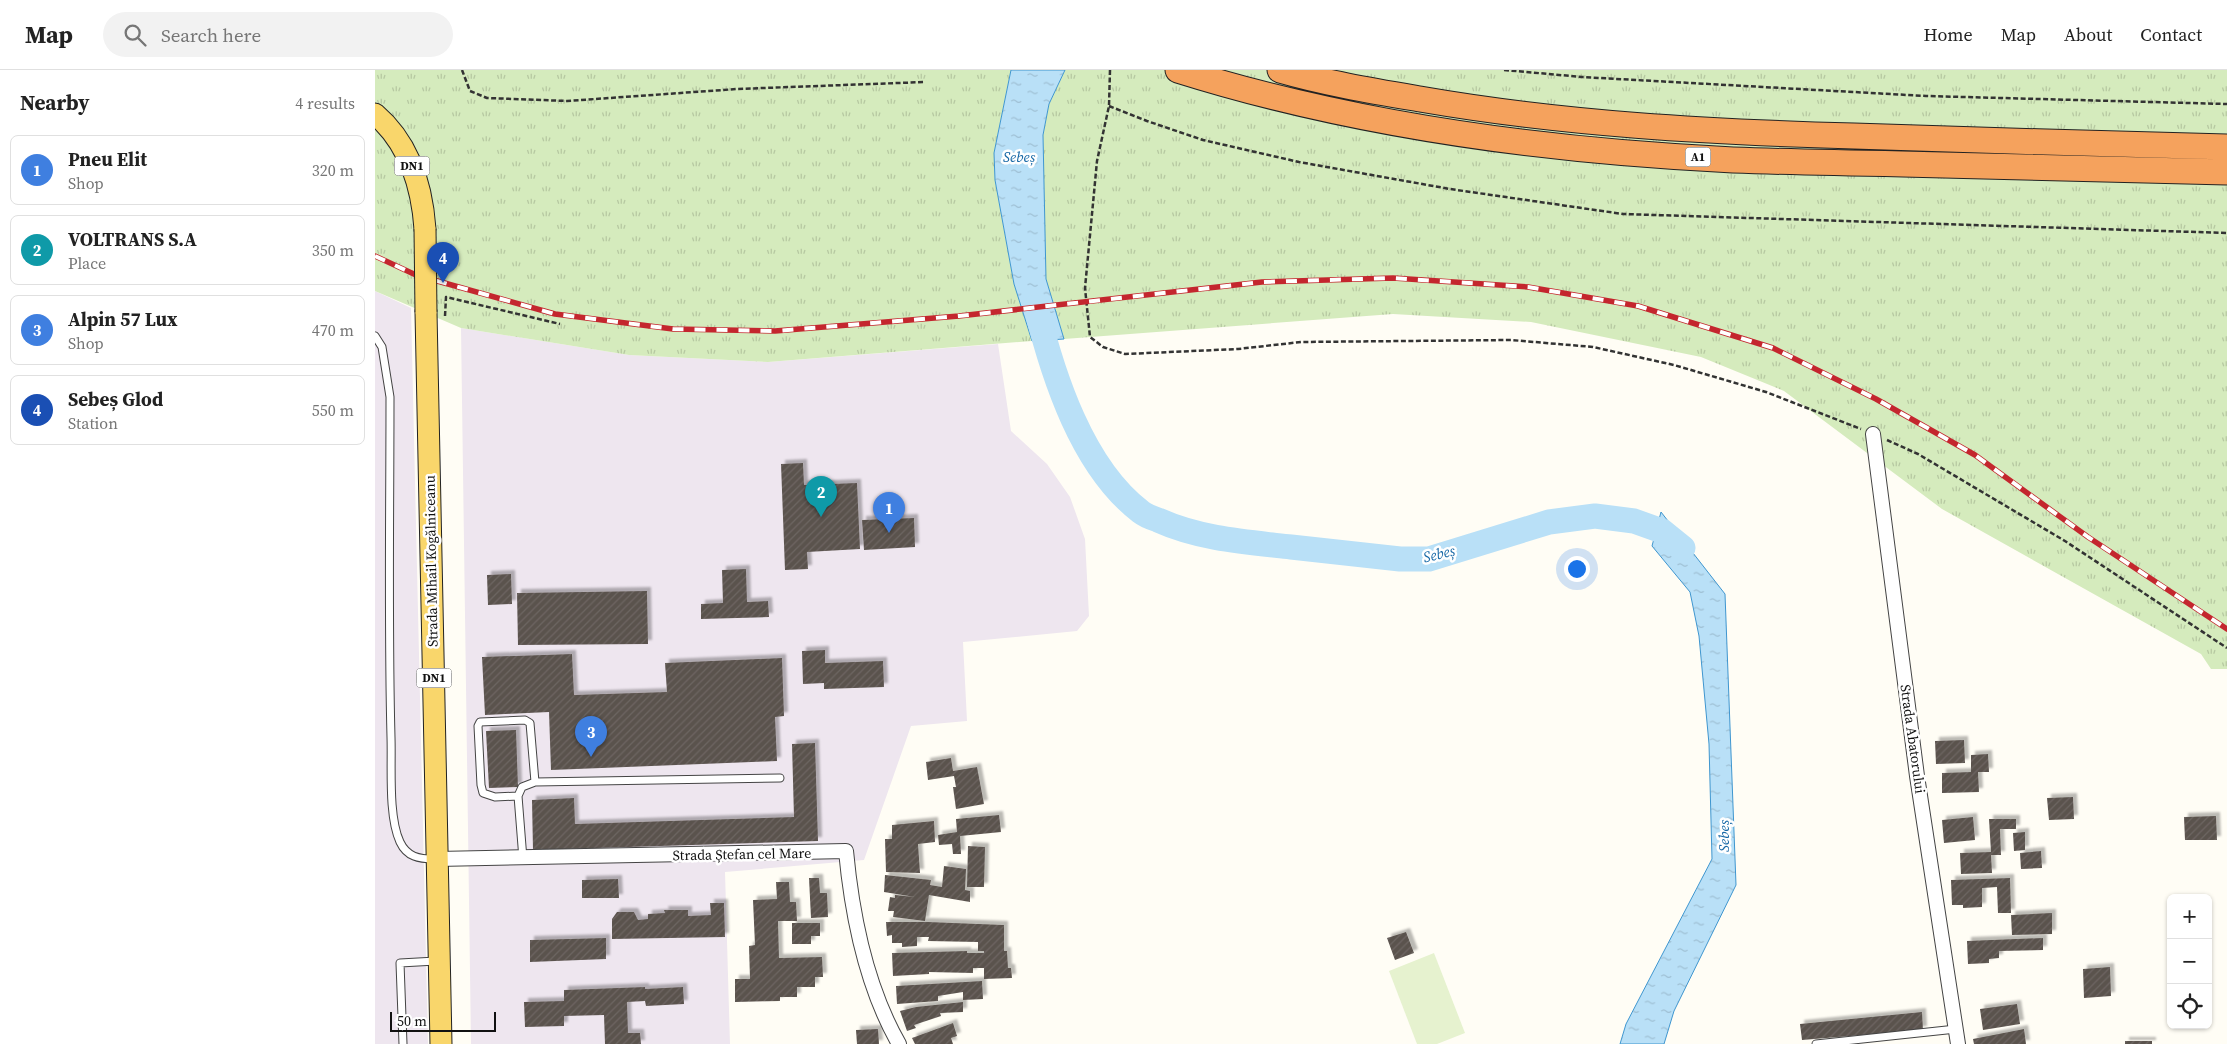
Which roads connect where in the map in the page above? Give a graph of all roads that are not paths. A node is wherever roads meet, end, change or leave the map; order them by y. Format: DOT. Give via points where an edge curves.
graph roads {
  1 [pos="1178,70"];
  2 [pos="1280,70"];
  3 [pos="375,114"];
  4 [pos="2227,147"];
  5 [pos="2227,172"];
  6 [pos="375,336"];
  7 [pos="1873,434"];
  8 [pos="780,778"];
  9 [pos="535,782"];
  10 [pos="518,796"];
  11 [pos="437,859"];
  12 [pos="523,859"];
  13 [pos="439,961"];
  14 [pos="1956,1029"];
  15 [pos="403,1044"];
  16 [pos="441,1044"];
  17 [pos="899,1044"];
  18 [pos="1816,1044"];
  19 [pos="1958,1044"];
  1 -- 5 [label="highway, A1" via="1284,100 1375,119 1504,139 1627,153 1733,160"];
  2 -- 4 [label="highway, A1" via="1379,92 1475,108 1632,126 1750,133"];
  3 -- 11 [label="main road, Strada Mihail Kogălniceanu / DN1, bridge" via="396,139 417,176 423,201 435,317"];
  6 -- 11 [label="lane" via="382,347 389,397 393,824 408,854 419,859"];
  7 -- 14 [label="street, Strada Abatorului" via="1917,776"];
  8 -- 9 [label="lane"];
  9 -- 10 [label="lane" via="522,787"];
  9 -- 10 [label="lane" via="530,723 525,720 480,722 477,726 483,793 495,797"];
  10 -- 12 [label="lane"];
  11 -- 12 [label="street, Strada Ștefan cel Mare"];
  11 -- 13 [label="main road, Strada Mihail Kogălniceanu / DN1"];
  12 -- 17 [label="street, Strada Ștefan cel Mare" via="846,851 849,886 859,931 877,996"];
  13 -- 15 [label="lane" via="400,963"];
  13 -- 16 [label="main road, Strada Mihail Kogălniceanu / DN1"];
  14 -- 18 [label="lane"];
  14 -- 19 [label="street, Strada Abatorului"];
}
